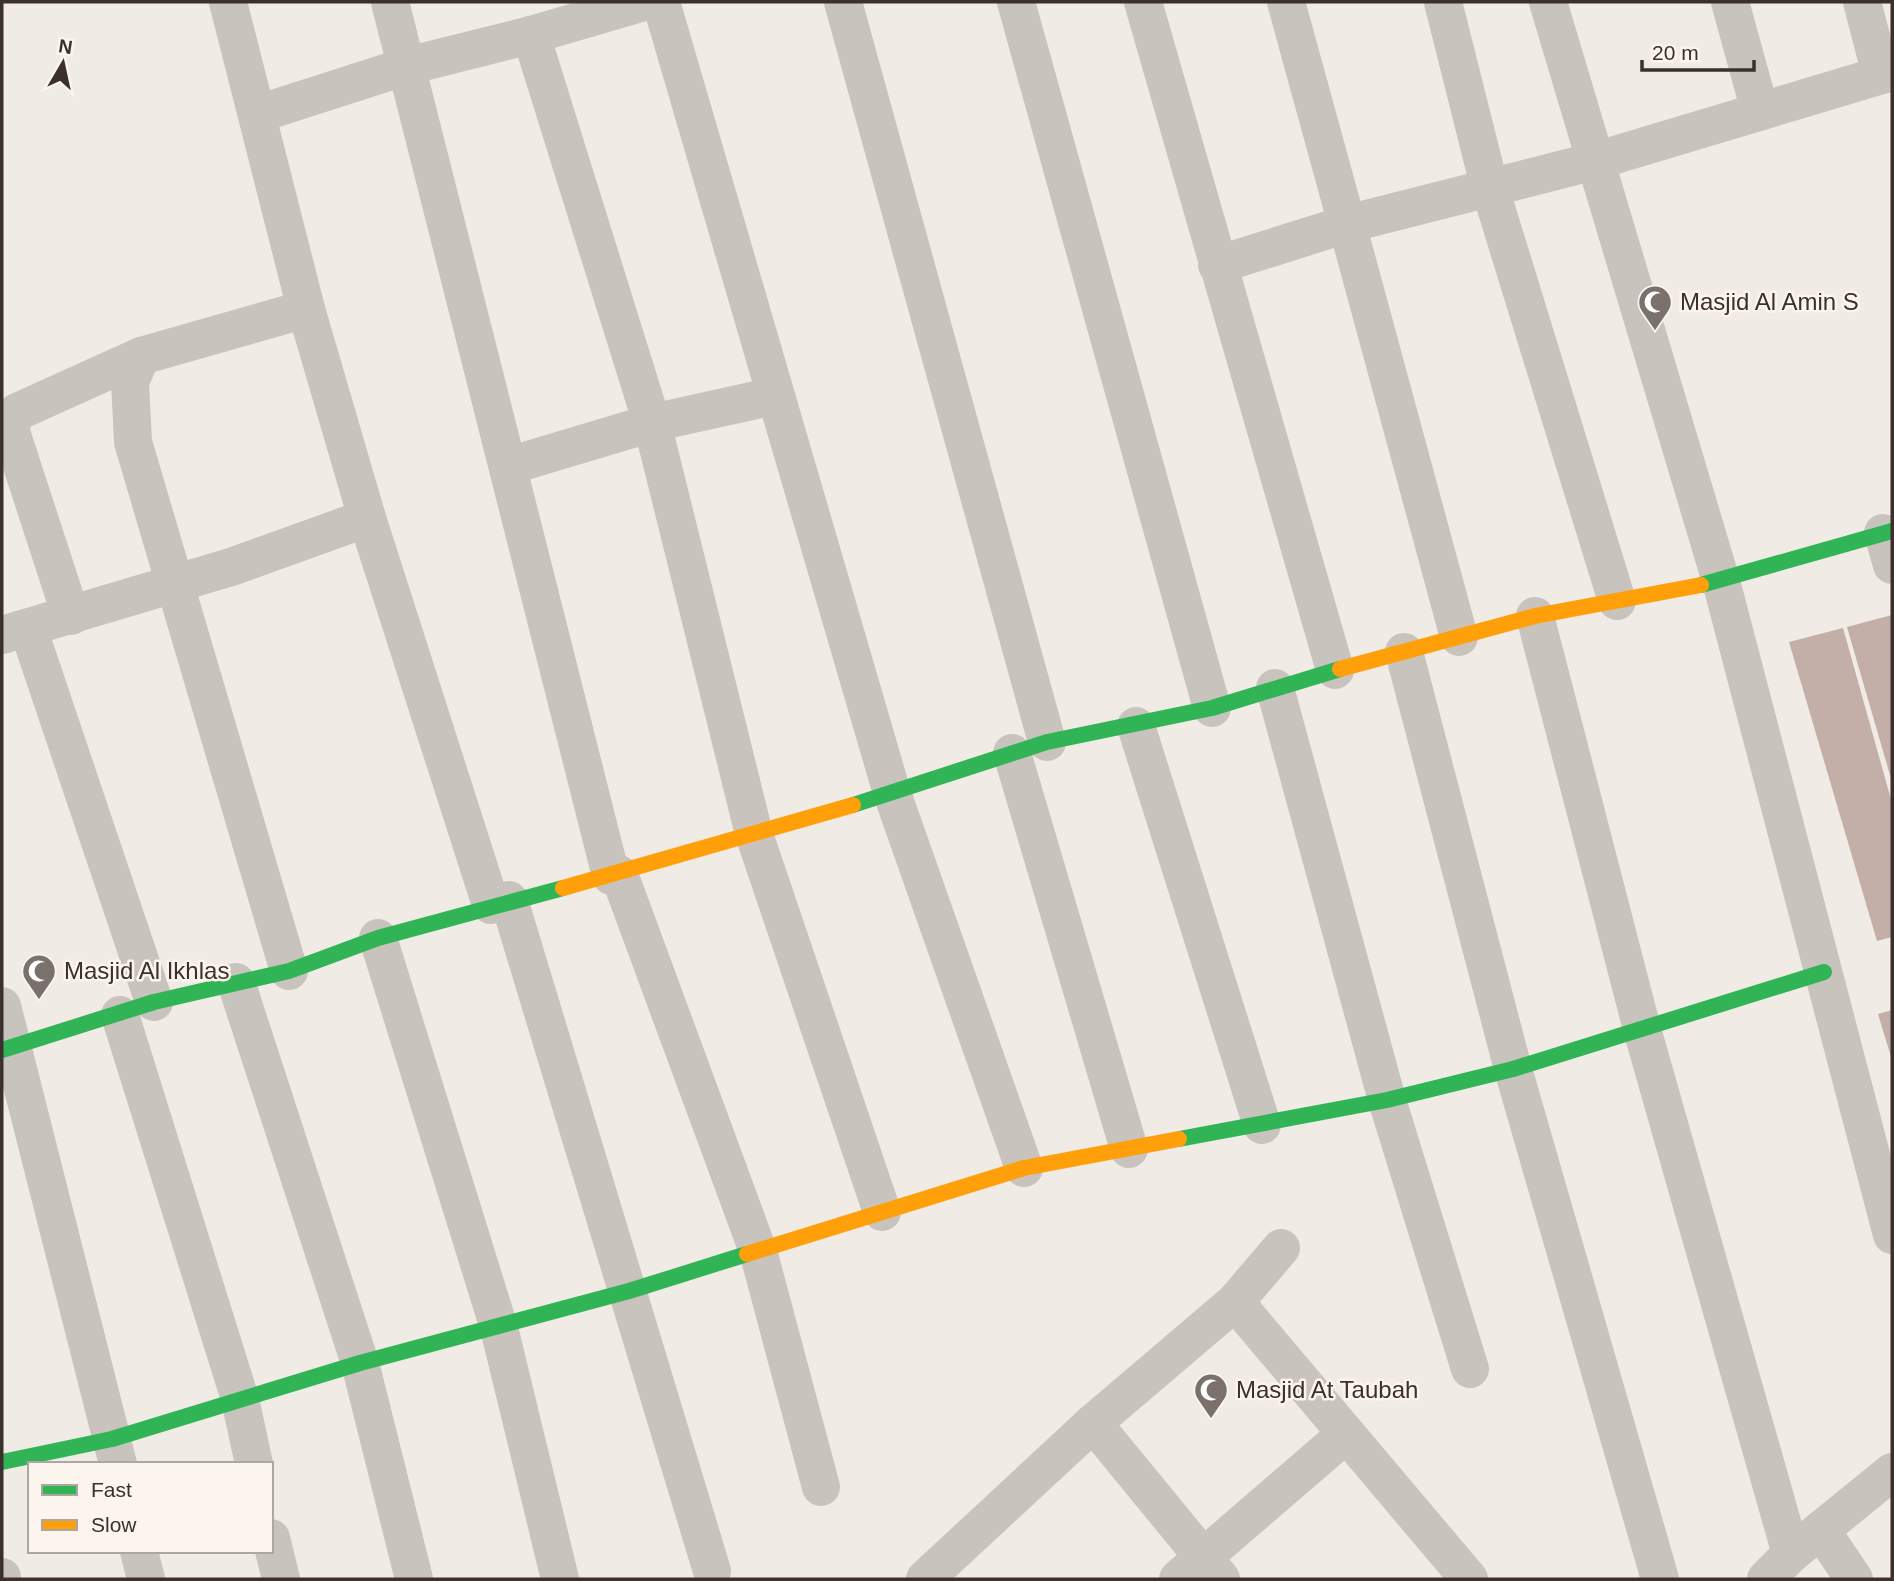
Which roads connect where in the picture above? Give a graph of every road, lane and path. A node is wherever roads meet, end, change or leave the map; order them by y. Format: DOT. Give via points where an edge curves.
graph roads {
  1 [pos="228,2"];
  2 [pos="390,2"];
  3 [pos="644,2"];
  4 [pos="661,2"];
  5 [pos="843,2"];
  6 [pos="1016,2"];
  7 [pos="1143,2"];
  8 [pos="1286,2"];
  9 [pos="1443,2"];
  10 [pos="1548,2"];
  11 [pos="1730,2"];
  12 [pos="1862,2"];
  13 [pos="545,22"];
  14 [pos="407,66"];
  15 [pos="1887,74"];
  16 [pos="1759,111"];
  17 [pos="258,114"];
  18 [pos="1595,161"];
  19 [pos="1489,186"];
  20 [pos="1347,224"];
  21 [pos="1217,265"];
  22 [pos="306,309"];
  23 [pos="141,356"];
  24 [pos="774,396"];
  25 [pos="652,423"];
  26 [pos="508,466"];
  27 [pos="367,518"];
  28 [pos="1889,543"];
  29 [pos="1721,581"];
  30 [pos="174,585"];
  31 [pos="1617,601"];
  32 [pos="71,616"];
  33 [pos="1535,616"];
  34 [pos="15,632"];
  35 [pos="1459,638"];
  36 [pos="1404,652"];
  37 [pos="1335,670"];
  38 [pos="1275,688"];
  39 [pos="1212,708"];
  40 [pos="1136,726"];
  41 [pos="1029,748"];
  42 [pos="892,793"];
  43 [pos="754,834"];
  44 [pos="615,875"];
  45 [pos="500,902"];
  46 [pos="378,938"];
  47 [pos="289,971"];
  48 [pos="1824,972"];
  49 [pos="236,982"];
  50 [pos="2,1006"];
  51 [pos="137,1009"];
  52 [pos="1642,1030"];
  53 [pos="7,1048"];
  54 [pos="1514,1069"];
  55 [pos="1387,1100"];
  56 [pos="1262,1125"];
  57 [pos="1129,1149"];
  58 [pos="1024,1168"];
  59 [pos="882,1212"];
  60 [pos="1892,1235"];
  61 [pos="1281,1248"];
  62 [pos="758,1251"];
  63 [pos="629,1291"];
  64 [pos="1235,1302"];
  65 [pos="499,1328"];
  66 [pos="360,1363"];
  67 [pos="1470,1369"];
  68 [pos="240,1399"];
  69 [pos="1093,1423"];
  70 [pos="1345,1435"];
  71 [pos="115,1451"];
  72 [pos="2,1462"];
  73 [pos="254,1462"];
  74 [pos="1892,1472"];
  75 [pos="821,1487"];
  76 [pos="1821,1530"];
  77 [pos="273,1546"];
  78 [pos="140,1553"];
  79 [pos="1778,1567"];
  80 [pos="712,1572"];
  81 [pos="1200,1572"];
  82 [pos="146,1579"];
  83 [pos="281,1579"];
  84 [pos="414,1579"];
  85 [pos="560,1579"];
  86 [pos="925,1579"];
  87 [pos="1469,1579"];
  88 [pos="1660,1579"];
  89 [pos="1854,1579"];
  1 -- 17 [label="street"];
  2 -- 14 [label="street"];
  3 -- 13 [label="street"];
  4 -- 24 [label="street"];
  5 -- 41 [label="street"];
  6 -- 39 [label="street"];
  7 -- 21 [label="street"];
  8 -- 20 [label="street"];
  9 -- 19 [label="street"];
  10 -- 18 [label="street"];
  11 -- 16 [label="street"];
  12 -- 15 [label="street"];
  13 -- 14 [label="street"];
  13 -- 25 [label="street"];
  14 -- 17 [label="street"];
  14 -- 26 [label="street"];
  15 -- 16 [label="street"];
  16 -- 18 [label="street"];
  17 -- 22 [label="street"];
  18 -- 19 [label="street"];
  18 -- 29 [label="street"];
  19 -- 20 [label="street"];
  19 -- 31 [label="street"];
  20 -- 21 [label="street"];
  20 -- 35 [label="street"];
  21 -- 37 [label="street"];
  22 -- 23 [label="street"];
  22 -- 27 [label="street"];
  23 -- 30 [label="street" via="130,382 133,442"];
  23 -- 32 [label="street" via="18,412 12,421 11,432"];
  24 -- 25 [label="street"];
  24 -- 42 [label="street"];
  25 -- 26 [label="street"];
  25 -- 43 [label="street"];
  26 -- 44 [label="street"];
  27 -- 30 [label="street"];
  27 -- 45 [label="street"];
  28 -- 29 [label="street"];
  29 -- 31 [label="street"];
  29 -- 48 [label="street"];
  30 -- 32 [label="street"];
  30 -- 47 [label="street"];
  31 -- 33 [label="street"];
  32 -- 34 [label="street"];
  33 -- 35 [label="street"];
  33 -- 52 [label="street"];
  34 -- 51 [label="street"];
  35 -- 36 [label="street"];
  36 -- 37 [label="street"];
  36 -- 54 [label="street"];
  37 -- 38 [label="street"];
  38 -- 39 [label="street"];
  38 -- 55 [label="street"];
  39 -- 40 [label="street"];
  40 -- 41 [label="street"];
  40 -- 56 [label="street"];
  41 -- 42 [label="street"];
  41 -- 57 [label="street"];
  42 -- 43 [label="street"];
  42 -- 58 [label="street"];
  43 -- 44 [label="street"];
  43 -- 59 [label="street"];
  44 -- 45 [label="street"];
  44 -- 62 [label="street"];
  45 -- 46 [label="street"];
  45 -- 63 [label="street"];
  46 -- 47 [label="street"];
  46 -- 65 [label="street"];
  47 -- 49 [label="street"];
  48 -- 52 [label="street"];
  48 -- 60 [label="street"];
  49 -- 51 [label="street"];
  49 -- 66 [label="street"];
  50 -- 53 [label="street"];
  51 -- 53 [label="street"];
  51 -- 68 [label="street"];
  52 -- 54 [label="street"];
  52 -- 79 [label="street"];
  53 -- 71 [label="street"];
  54 -- 55 [label="street"];
  54 -- 88 [label="street"];
  55 -- 56 [label="street"];
  55 -- 67 [label="street"];
  56 -- 57 [label="street"];
  57 -- 58 [label="street"];
  58 -- 59 [label="street"];
  59 -- 62 [label="street"];
  61 -- 64 [label="street"];
  62 -- 63 [label="street"];
  62 -- 75 [label="street"];
  63 -- 65 [label="street"];
  63 -- 80 [label="street"];
  64 -- 69 [label="street"];
  64 -- 70 [label="street"];
  65 -- 66 [label="street"];
  65 -- 85 [label="street"];
  66 -- 68 [label="street"];
  66 -- 84 [label="street"];
  68 -- 71 [label="street"];
  68 -- 73 [label="street"];
  69 -- 81 [label="street"];
  69 -- 86 [label="street"];
  70 -- 81 [label="street"];
  70 -- 87 [label="street"];
  71 -- 72 [label="street"];
  74 -- 76 [label="street"];
  76 -- 79 [label="street"];
  76 -- 89 [label="street"];
  77 -- 83 [label="street"];
  78 -- 82 [label="street"];
}
